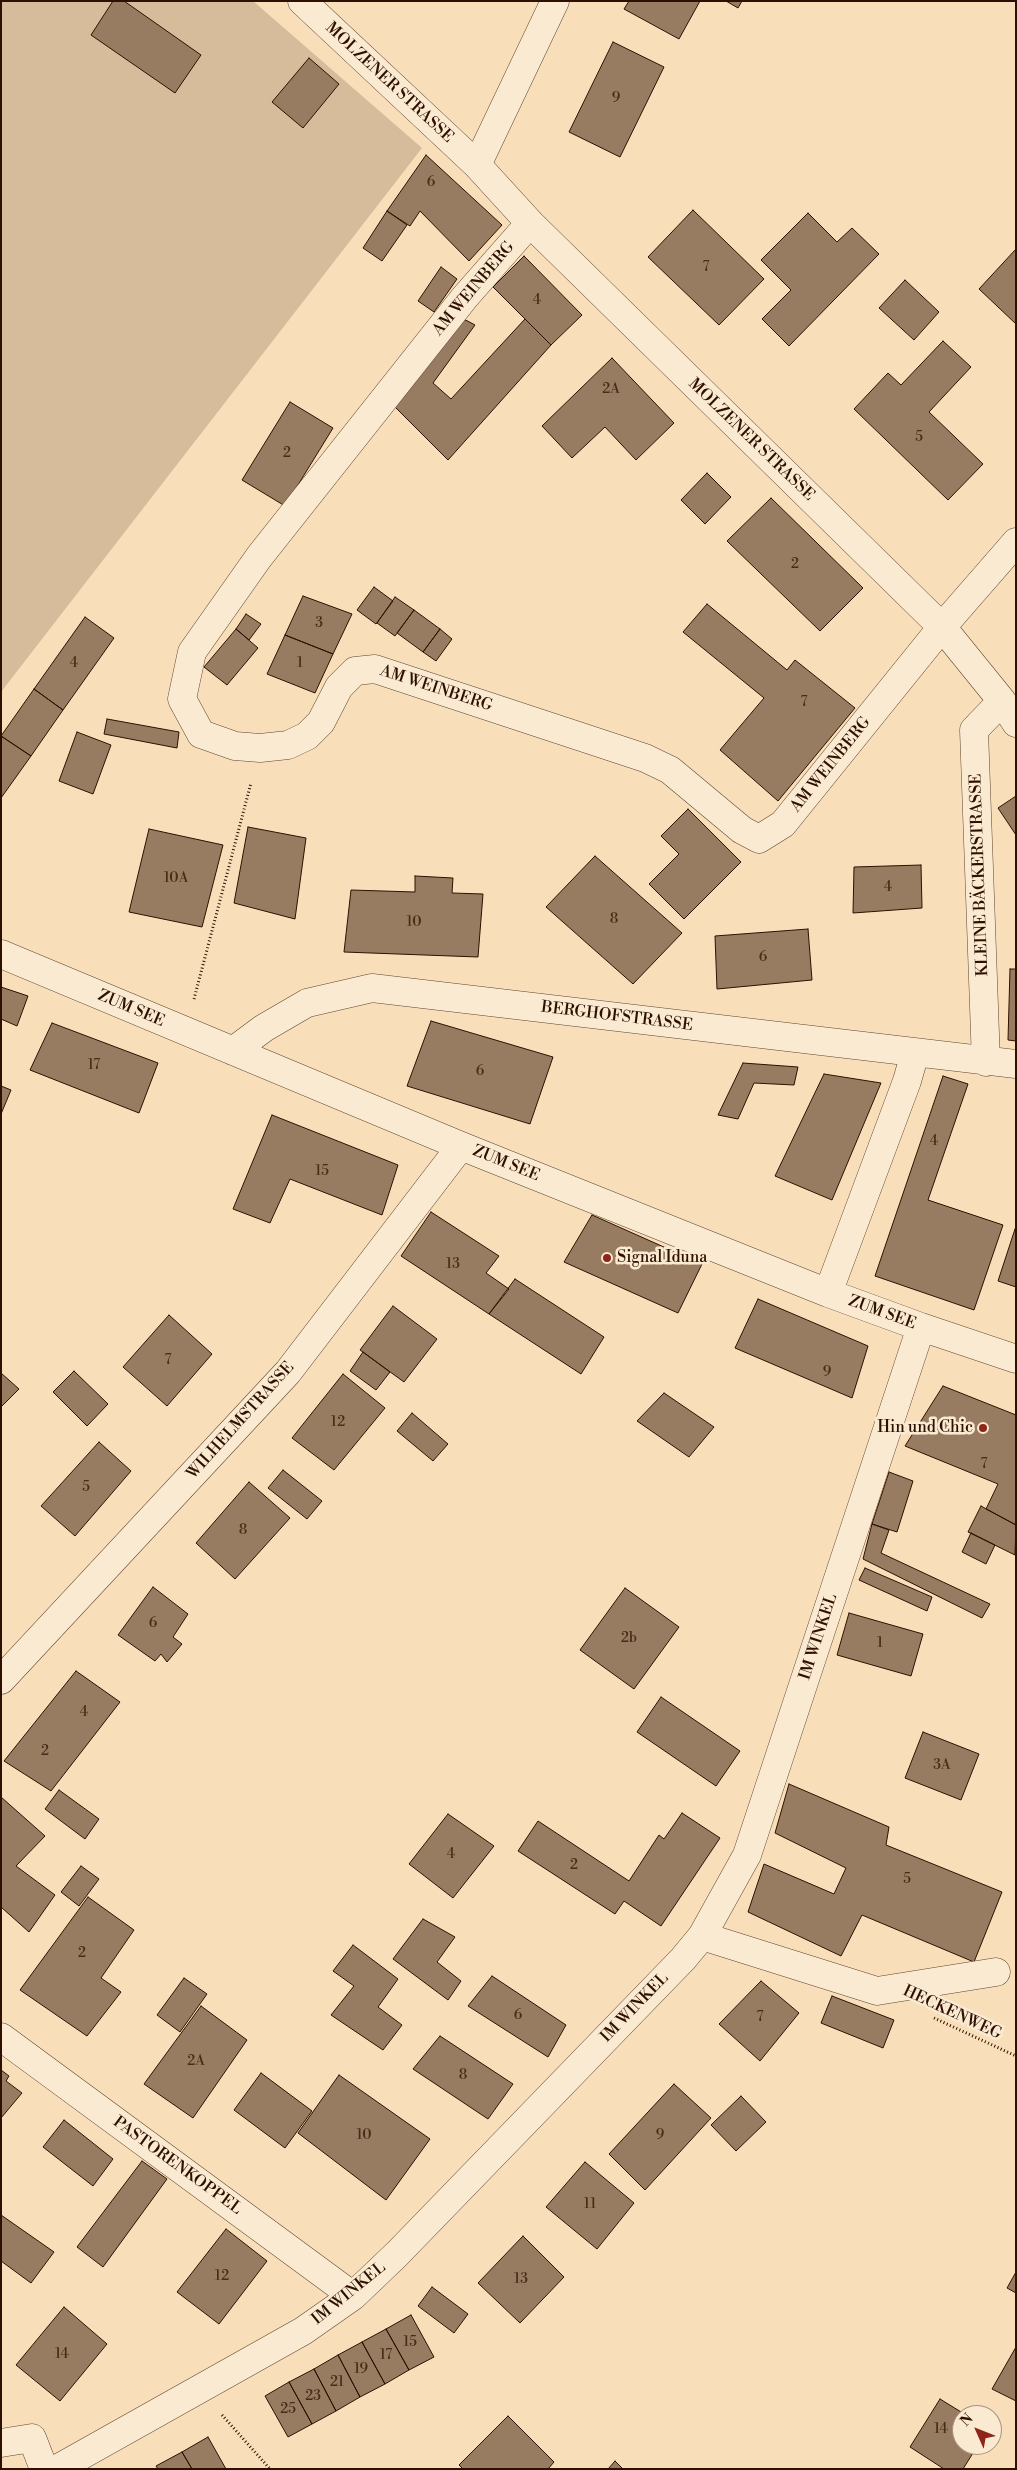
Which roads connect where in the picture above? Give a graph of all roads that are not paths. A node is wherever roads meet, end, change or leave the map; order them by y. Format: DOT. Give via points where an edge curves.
graph roads {
  1 [pos="302,1"];
  2 [pos="555,1"];
  3 [pos="476,165"];
  4 [pos="530,223"];
  5 [pos="1016,542"];
  6 [pos="942,627"];
  7 [pos="1002,701"];
  8 [pos="1016,723"];
  9 [pos="1,954"];
  10 [pos="233,1051"];
  11 [pos="915,1053"];
  12 [pos="986,1062"];
  13 [pos="1016,1064"];
  14 [pos="460,1146"];
  15 [pos="828,1293"];
  16 [pos="921,1327"];
  17 [pos="1016,1359"];
  18 [pos="1,1680"];
  19 [pos="702,1936"];
  20 [pos="996,1972"];
  21 [pos="1,2037"];
  22 [pos="352,2296"];
  23 [pos="1,2443"];
  24 [pos="44,2469"];
  25 [pos="57,2469"];
  1 -- 3 [label="street, MOLZENER STRASSE"];
  2 -- 3 [label="street"];
  3 -- 4 [label="street, MOLZENER STRASSE"];
  4 -- 6 [label="street, MOLZENER STRASSE"];
  4 -- 6 [label="street, AM WEINBERG" via="465,297 265,549 192,652 182,699 201,734 235,746 288,745 306,736 321,722 339,687 355,671 375,669 645,758 670,770 742,830 760,839 783,824"];
  5 -- 6 [label="street"];
  6 -- 7 [label="street, MOLZENER STRASSE"];
  7 -- 8 [label="street, MOLZENER STRASSE"];
  7 -- 12 [label="street, KLEINE BÄCKERSTRASSE" via="974,730"];
  9 -- 10 [label="street, ZUM SEE"];
  10 -- 11 [label="street, BERGHOFSTRASSE" via="307,1003 372,988"];
  10 -- 14 [label="street, ZUM SEE"];
  11 -- 12 [label="street, BERGHOFSTRASSE"];
  11 -- 15 [label="street"];
  12 -- 13 [label="street, BERGHOFSTRASSE"];
  14 -- 15 [label="street, ZUM SEE"];
  14 -- 18 [label="street, WILHELMSTRASSE" via="288,1372"];
  15 -- 16 [label="street, ZUM SEE"];
  16 -- 17 [label="street, ZUM SEE"];
  16 -- 19 [label="street, IM WINKEL" via="747,1855"];
  19 -- 20 [label="street" via="877,1992"];
  19 -- 22 [label="street, IM WINKEL" via="397,2254"];
  21 -- 22 [label="street, PASTORENKOPPEL"];
  22 -- 25 [label="street, IM WINKEL" via="303,2331"];
  23 -- 24 [label="street" via="32,2438"];
}
